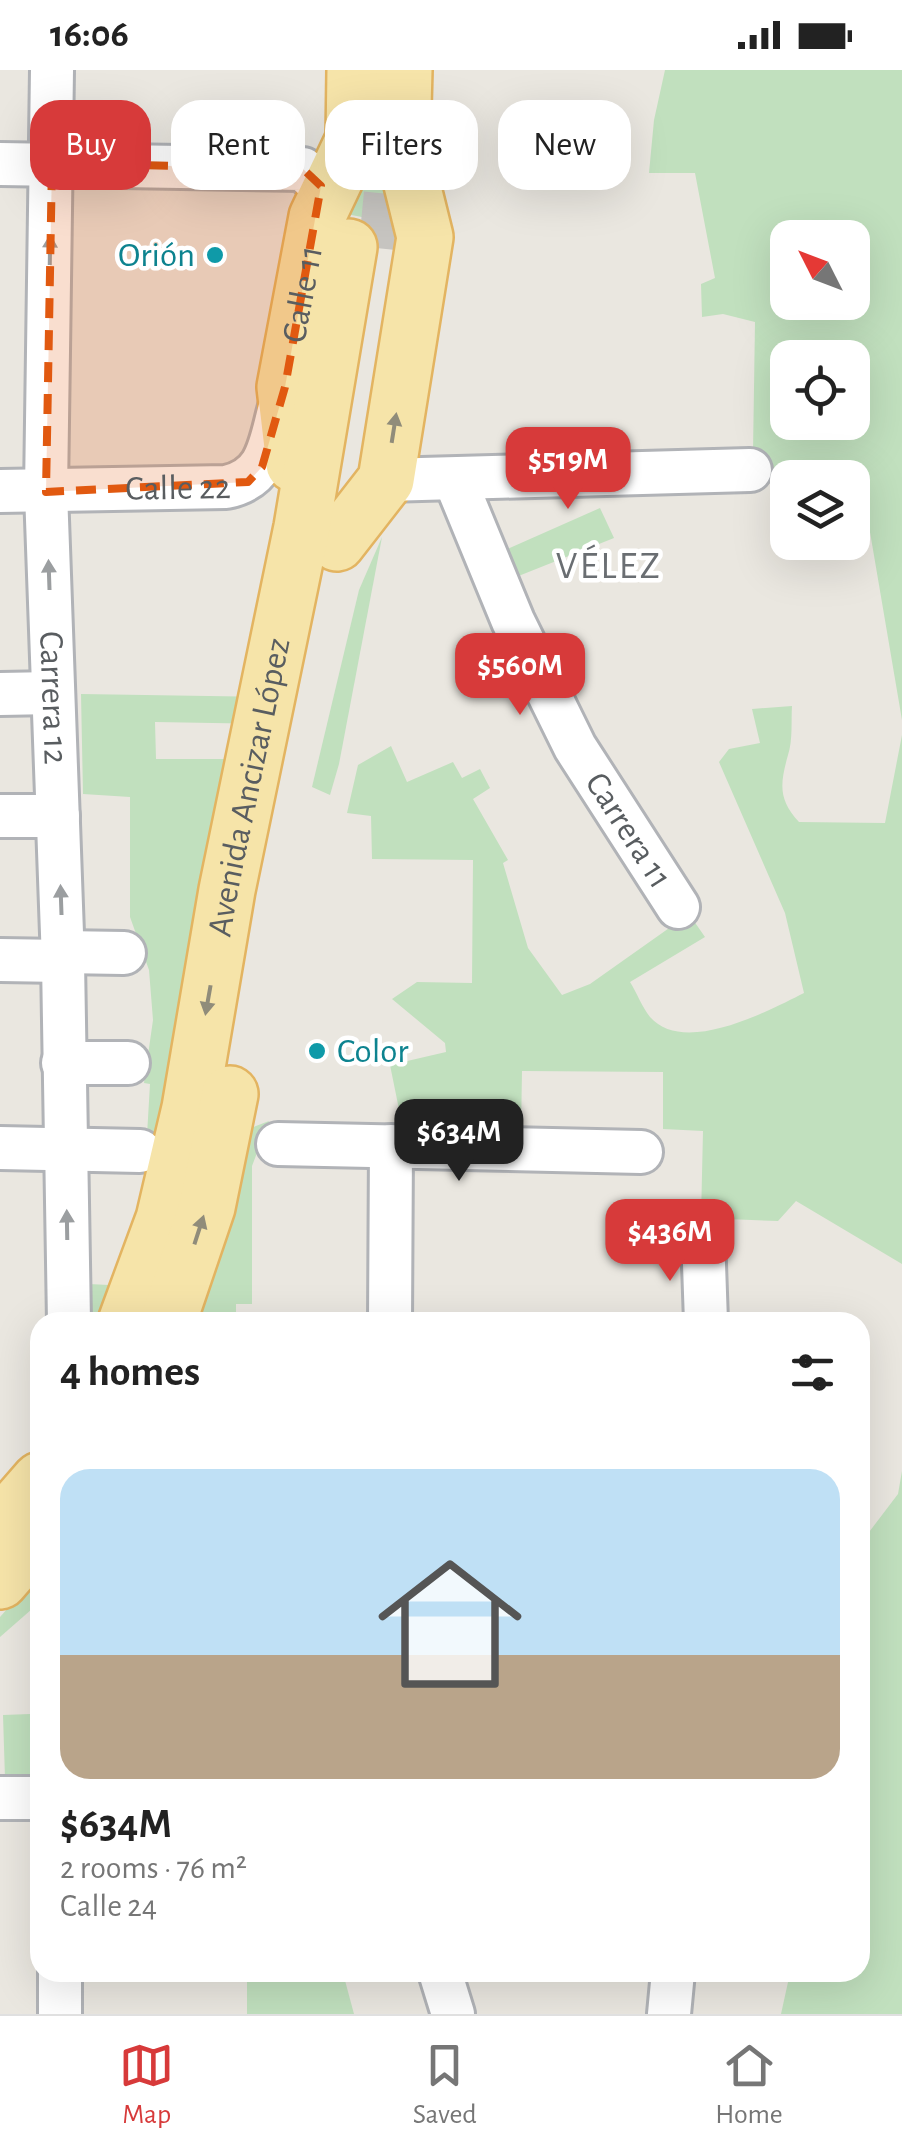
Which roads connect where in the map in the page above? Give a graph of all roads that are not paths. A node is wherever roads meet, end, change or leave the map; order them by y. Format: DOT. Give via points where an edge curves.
graph roads {
  1 [pos="52,70"];
  2 [pos="356,70"];
  3 [pos="404,70"];
  4 [pos="52,100"];
  5 [pos="30,163"];
  6 [pos="0,164"];
  7 [pos="151,166"];
  8 [pos="52,190"];
  9 [pos="353,234"];
  10 [pos="285,387"];
  11 [pos="750,470"];
  12 [pos="386,480"];
  13 [pos="454,480"];
  14 [pos="0,491"];
  15 [pos="46,492"];
  16 [pos="320,535"];
  17 [pos="54,693"];
  18 [pos="0,694"];
  19 [pos="0,816"];
  20 [pos="58,816"];
  21 [pos="678,907"];
  22 [pos="124,953"];
  23 [pos="62,957"];
  24 [pos="0,960"];
  25 [pos="63,1063"];
  26 [pos="128,1064"];
  27 [pos="278,1144"];
  28 [pos="392,1146"];
  29 [pos="0,1148"];
  30 [pos="66,1149"];
  31 [pos="140,1150"];
  32 [pos="641,1152"];
  33 [pos="691,1222"];
  34 [pos="69,1312"];
  35 [pos="130,1312"];
  36 [pos="171,1312"];
  37 [pos="390,1312"];
  38 [pos="706,1312"];
  39 [pos="0,1474"];
  40 [pos="30,1476"];
  41 [pos="30,1488"];
  42 [pos="0,1526"];
  43 [pos="30,1546"];
  44 [pos="0,1581"];
  45 [pos="0,1798"];
  46 [pos="30,1798"];
  47 [pos="60,1982"];
  48 [pos="443,1982"];
  49 [pos="672,1982"];
  50 [pos="60,2014"];
  51 [pos="452,2014"];
  52 [pos="669,2014"];
  1 -- 4 [label="street, Carrera 12"];
  2 -- 9 [label="main road, Calle 11"];
  12 -- 3 [label="main road, one-way" via="425,238 402,144"];
  5 -- 6 [label="street"];
  7 -- 9 [label="street" via="303,170"];
  15 -- 8 [label="street, Carrera 12, one-way"];
  9 -- 10 [label="main road, Calle 11"];
  9 -- 16 [label="main road, Avenida Ancizar López"];
  10 -- 15 [label="street, Calle 22" via="262,467 248,482"];
  10 -- 16 [label="main road, Calle 11"];
  11 -- 13 [label="street"];
  12 -- 13 [label="street"];
  12 -- 16 [label="main road"];
  13 -- 21 [label="street, Carrera 11" via="575,747"];
  14 -- 15 [label="street, Calle 22"];
  17 -- 15 [label="street, Carrera 12, one-way"];
  16 -- 35 [label="main road, Avenida Ancizar López, one-way" via="227,890 164,1219"];
  36 -- 16 [label="main road, Avenida Ancizar López, one-way" via="221,1144"];
  17 -- 18 [label="street"];
  17 -- 20 [label="street, Carrera 12"];
  19 -- 20 [label="street"];
  23 -- 20 [label="street, Carrera 12, one-way"];
  22 -- 23 [label="street"];
  23 -- 24 [label="street"];
  23 -- 25 [label="street, Carrera 12"];
  25 -- 26 [label="street"];
  25 -- 30 [label="street, Carrera 12"];
  27 -- 28 [label="street"];
  28 -- 32 [label="street"];
  28 -- 37 [label="street"];
  29 -- 30 [label="street"];
  30 -- 31 [label="street"];
  34 -- 30 [label="street, Carrera 12, one-way"];
  33 -- 38 [label="street" via="703,1235"];
  39 -- 40 [label="street"];
  41 -- 42 [label="main road"];
  43 -- 44 [label="main road"];
  45 -- 46 [label="street"];
  47 -- 50 [label="street"];
  48 -- 51 [label="street"];
  49 -- 52 [label="street"];
}
